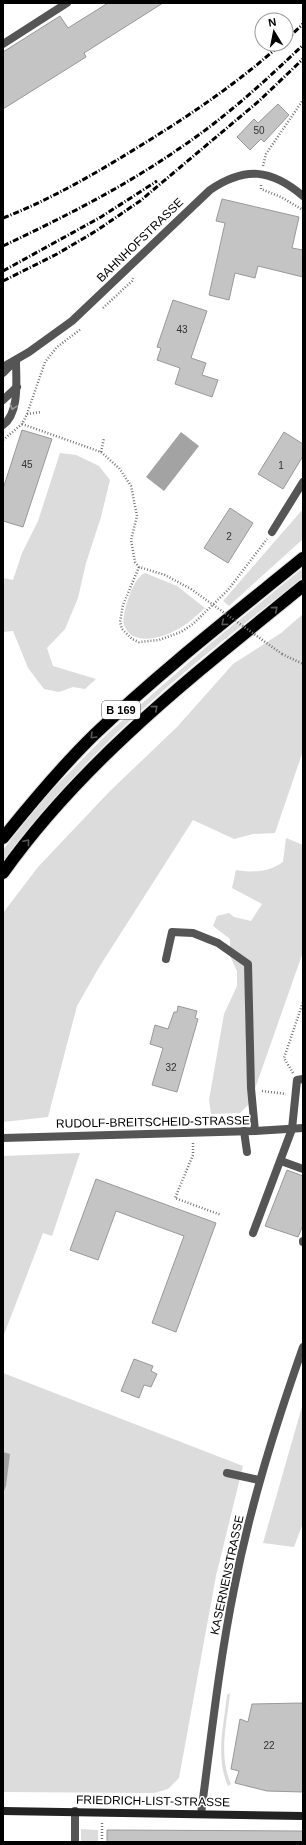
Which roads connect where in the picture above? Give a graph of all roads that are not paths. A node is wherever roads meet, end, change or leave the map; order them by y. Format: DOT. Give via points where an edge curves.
graph roads {
  1 [pos="68,3"];
  2 [pos="3,44"];
  3 [pos="303,196"];
  4 [pos="16,361"];
  5 [pos="3,367"];
  6 [pos="3,373"];
  7 [pos="17,386"];
  8 [pos="3,400"];
  9 [pos="3,425"];
  10 [pos="303,482"];
  11 [pos="272,532"];
  12 [pos="303,558"];
  13 [pos="303,586"];
  14 [pos="3,838"];
  15 [pos="3,873"];
  16 [pos="166,959"];
  17 [pos="300,1080"];
  18 [pos="303,1128"];
  19 [pos="292,1129"];
  20 [pos="244,1131"];
  21 [pos="255,1131"];
  22 [pos="3,1138"];
  23 [pos="247,1152"];
  24 [pos="281,1161"];
  25 [pos="303,1169"];
  26 [pos="253,1233"];
  27 [pos="302,1353"];
  28 [pos="227,1473"];
  29 [pos="259,1480"];
  30 [pos="3,1811"];
  31 [pos="75,1811"];
  32 [pos="202,1814"];
  33 [pos="303,1816"];
  34 [pos="75,1842"];
  1 -- 2 [label="street"];
  3 -- 4 [label="street, BAHNHOFSTRASSE" via="283,182 262,173 236,176 221,183 210,190 72,322"];
  4 -- 5 [label="street, BAHNHOFSTRASSE"];
  4 -- 6 [label="street"];
  4 -- 7 [label="street"];
  7 -- 8 [label="street"];
  7 -- 9 [label="street, one-way" via="14,406"];
  10 -- 11 [label="street"];
  12 -- 14 [label="highway, B 169, one-way" via="94,735 38,794"];
  15 -- 13 [label="highway, B 169, one-way" via="89,769 116,743 216,656"];
  16 -- 21 [label="street" via="172,932 193,933 218,943 248,964 251,1088"];
  17 -- 19 [label="street" via="295,1094"];
  18 -- 19 [label="street, RUDOLF-BREITSCHEID-STRASSE"];
  19 -- 21 [label="street, RUDOLF-BREITSCHEID-STRASSE"];
  19 -- 24 [label="street"];
  20 -- 21 [label="street, RUDOLF-BREITSCHEID-STRASSE"];
  20 -- 22 [label="street, RUDOLF-BREITSCHEID-STRASSE"];
  20 -- 23 [label="street"];
  24 -- 25 [label="street"];
  24 -- 26 [label="street"];
  27 -- 29 [label="street, KASERNENSTRASSE"];
  28 -- 29 [label="street"];
  29 -- 32 [label="street, KASERNENSTRASSE" via="234,1589 219,1678"];
  30 -- 31 [label="street, FRIEDRICH-LIST-STRASSE"];
  31 -- 32 [label="street, FRIEDRICH-LIST-STRASSE"];
  31 -- 34 [label="street"];
  32 -- 33 [label="street, FRIEDRICH-LIST-STRASSE"];
}
